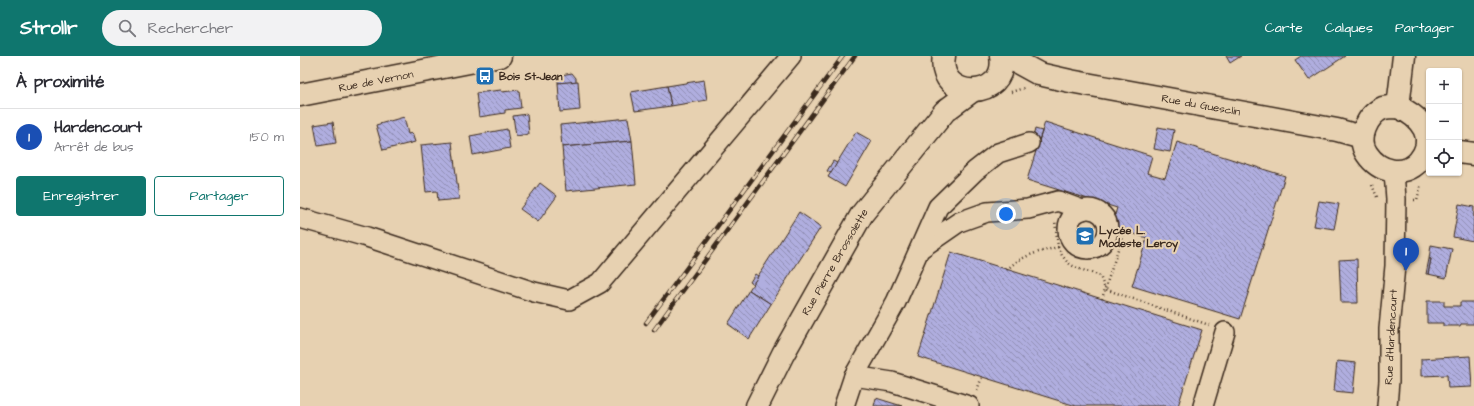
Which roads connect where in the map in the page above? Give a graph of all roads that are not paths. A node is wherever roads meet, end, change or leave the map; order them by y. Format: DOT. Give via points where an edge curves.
graph roads {
  1 [pos="500,56"];
  2 [pos="791,56"];
  3 [pos="1001,56"];
  4 [pos="1006,56"];
  5 [pos="1404,56"];
  6 [pos="941,65"];
  7 [pos="1034,81"];
  8 [pos="1002,86"];
  9 [pos="972,91"];
  10 [pos="302,92"];
  11 [pos="1398,107"];
  12 [pos="945,111"];
  13 [pos="1362,137"];
  14 [pos="1427,140"];
  15 [pos="1028,143"];
  16 [pos="1426,151"];
  17 [pos="1462,152"];
  18 [pos="1474,154"];
  19 [pos="1394,172"];
  20 [pos="1082,210"];
  21 [pos="300,218"];
  22 [pos="920,249"];
  23 [pos="1218,329"];
  24 [pos="854,376"];
  25 [pos="757,406"];
  26 [pos="844,406"];
  27 [pos="969,406"];
  28 [pos="1203,406"];
  29 [pos="1387,406"];
  1 -- 10 [label="main road, Rue de Vernon"];
  2 -- 21 [label="street" via="600,283 569,300 534,292 368,237"];
  3 -- 8 [label="main road"];
  4 -- 7 [label="main road"];
  5 -- 11 [label="main road"];
  6 -- 9 [label="main road" via="959,88"];
  6 -- 12 [label="main road"];
  7 -- 8 [label="main road"];
  7 -- 13 [label="main road, Rue du Guesclin" via="1078,82 1337,130"];
  8 -- 9 [label="main road, Rue Pierre Brossolette" via="989,86"];
  9 -- 12 [label="main road, Rue Pierre Brossolette"];
  11 -- 13 [label="main road" via="1384,108 1374,114 1367,122"];
  11 -- 14 [label="main road" via="1417,118 1425,130"];
  12 -- 25 [label="main road, Rue Pierre Brossolette" via="862,214 783,354"];
  13 -- 19 [label="main road" via="1366,154 1373,162"];
  15 -- 22 [label="street" via="998,153 975,171 938,207"];
  16 -- 19 [label="main road" via="1415,165 1407,170"];
  17 -- 18 [label="main road"];
  19 -- 29 [label="street, Rue d'Hardencourt" via="1395,266 1389,329"];
  20 -- 22 [label="street" via="1058,201 1028,209 987,212 959,222"];
  22 -- 24 [label="street" via="896,302"];
  23 -- 28 [label="street"];
  24 -- 26 [label="street"];
  24 -- 27 [label="street" via="892,382"];
}
